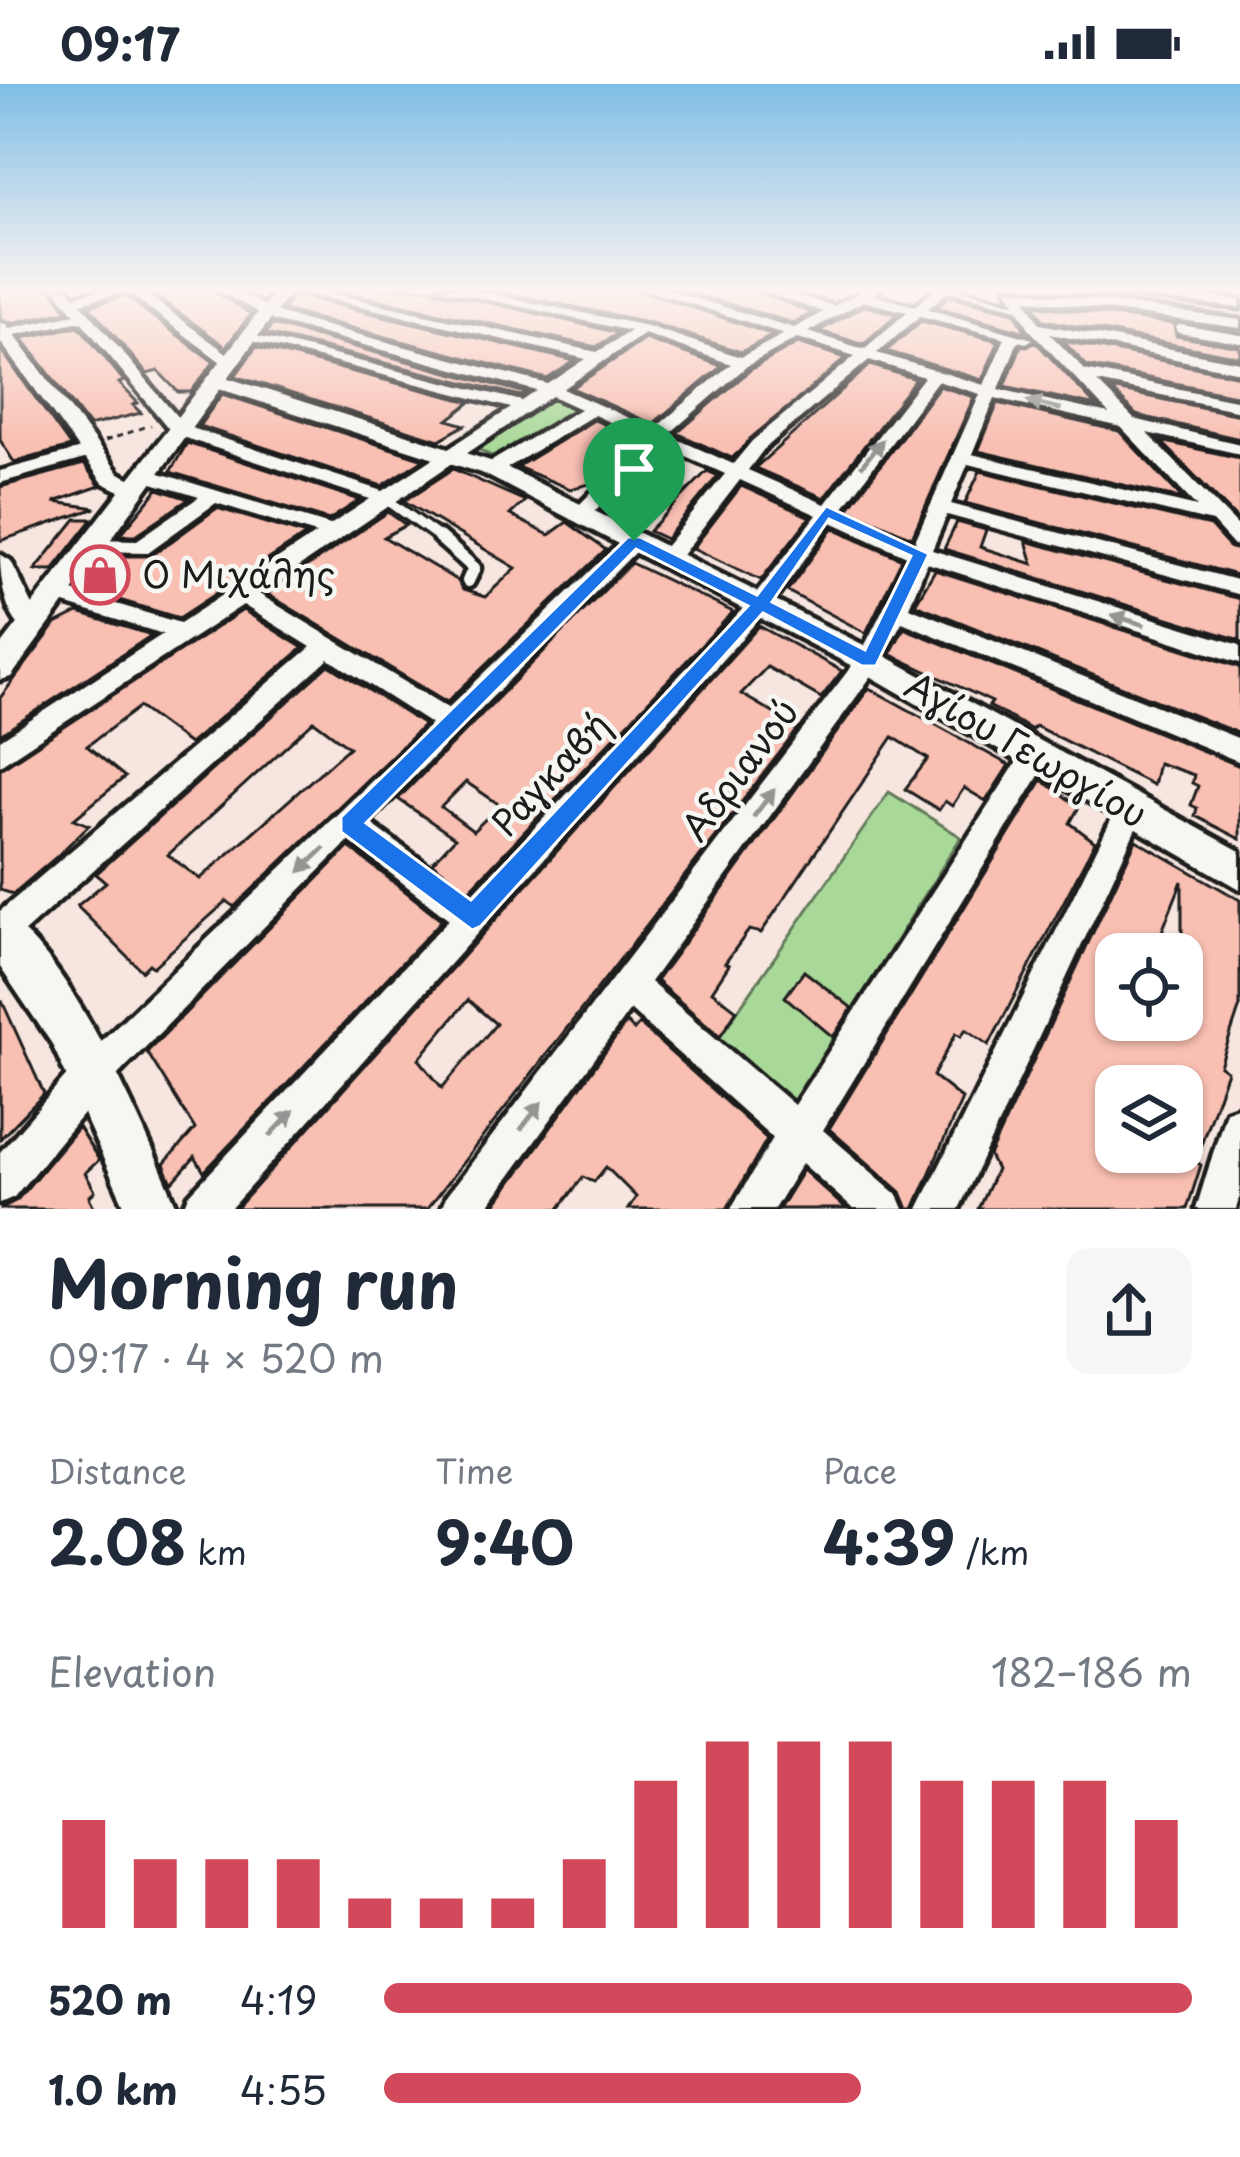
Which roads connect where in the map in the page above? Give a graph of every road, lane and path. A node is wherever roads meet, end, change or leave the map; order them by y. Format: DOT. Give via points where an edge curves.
graph roads {
  1 [pos="7,340"];
  2 [pos="104,340"];
  3 [pos="187,340"];
  4 [pos="246,340"];
  5 [pos="267,340"];
  6 [pos="369,340"];
  7 [pos="525,340"];
  8 [pos="624,340"];
  9 [pos="676,340"];
  10 [pos="777,340"];
  11 [pos="827,340"];
  12 [pos="882,340"];
  13 [pos="1010,340"];
  14 [pos="1030,340"];
  15 [pos="1047,340"];
  16 [pos="1104,340"];
  17 [pos="1052,346"];
  18 [pos="867,353"];
  19 [pos="599,357"];
  20 [pos="742,363"];
  21 [pos="1240,367"];
  22 [pos="223,372"];
  23 [pos="934,374"];
  24 [pos="1082,374"];
  25 [pos="550,389"];
  26 [pos="988,391"];
  27 [pos="523,406"];
  28 [pos="1240,406"];
  29 [pos="592,409"];
  30 [pos="1129,424"];
  31 [pos="174,425"];
  32 [pos="655,437"];
  33 [pos="90,449"];
  34 [pos="1240,449"];
  35 [pos="0,452"];
  36 [pos="451,452"];
  37 [pos="960,457"];
  38 [pos="492,469"];
  39 [pos="737,472"];
  40 [pos="7,475"];
  41 [pos="141,482"];
  42 [pos="215,495"];
  43 [pos="383,497"];
  44 [pos="938,507"];
  45 [pos="826,511"];
  46 [pos="581,514"];
  47 [pos="1219,518"];
  48 [pos="331,532"];
  49 [pos="1240,540"];
  50 [pos="634,541"];
  51 [pos="93,546"];
  52 [pos="920,554"];
  53 [pos="668,558"];
  54 [pos="1,566"];
  55 [pos="468,580"];
  56 [pos="1240,588"];
  57 [pos="241,593"];
  58 [pos="56,594"];
  59 [pos="760,604"];
  60 [pos="896,611"];
  61 [pos="180,631"];
  62 [pos="17,639"];
  63 [pos="329,645"];
  64 [pos="1240,654"];
  65 [pos="869,661"];
  66 [pos="0,669"];
  67 [pos="449,722"];
  68 [pos="1240,751"];
  69 [pos="0,754"];
  70 [pos="1036,756"];
  71 [pos="1130,809"];
  72 [pos="349,824"];
  73 [pos="1240,871"];
  74 [pos="472,917"];
  75 [pos="0,934"];
  76 [pos="628,986"];
  77 [pos="88,1078"];
  78 [pos="1240,1124"];
  79 [pos="797,1133"];
  80 [pos="36,1135"];
  81 [pos="0,1160"];
  82 [pos="0,1183"];
  83 [pos="152,1209"];
  84 [pos="203,1209"];
  85 [pos="460,1209"];
  86 [pos="751,1209"];
  87 [pos="884,1209"];
  88 [pos="938,1209"];
  89 [pos="1216,1209"];
  1 -- 33 [label="street"];
  2 -- 31 [label="street"];
  3 -- 22 [label="street"];
  4 -- 22 [label="street"];
  5 -- 27 [label="street"];
  6 -- 25 [label="street"];
  7 -- 19 [label="street"];
  8 -- 19 [label="street"];
  9 -- 20 [label="street"];
  10 -- 20 [label="street"];
  11 -- 18 [label="street"];
  12 -- 18 [label="street"];
  13 -- 26 [label="street, Αδριανού"];
  14 -- 17 [label="street"];
  15 -- 17 [label="street"];
  16 -- 21 [label="street"];
  17 -- 24 [label="street"];
  18 -- 23 [label="street"];
  18 -- 39 [label="street" via="775,429"];
  19 -- 25 [label="street"];
  20 -- 32 [label="street"];
  22 -- 31 [label="street"];
  22 -- 36 [label="street, Αγίου Γεωργίου"];
  23 -- 26 [label="street"];
  45 -- 23 [label="street, Ραγκαβή, one-way"];
  24 -- 28 [label="street"];
  24 -- 30 [label="street"];
  25 -- 27 [label="street"];
  25 -- 29 [label="street"];
  30 -- 26 [label="street, one-way"];
  26 -- 37 [label="street, Αδριανού"];
  27 -- 36 [label="street"];
  29 -- 32 [label="street"];
  29 -- 38 [label="street"];
  30 -- 34 [label="street"];
  30 -- 47 [label="street"];
  31 -- 33 [label="path"];
  31 -- 41 [label="street"];
  31 -- 43 [label="street"];
  32 -- 39 [label="street"];
  32 -- 46 [label="street"];
  33 -- 40 [label="street"];
  33 -- 41 [label="street" via="110,478"];
  35 -- 40 [label="street"];
  36 -- 38 [label="street, Αγίου Γεωργίου"];
  36 -- 43 [label="street"];
  37 -- 44 [label="street, Αδριανού"];
  37 -- 47 [label="street"];
  38 -- 46 [label="street, Αγίου Γεωργίου"];
  39 -- 45 [label="street"];
  39 -- 53 [label="street"];
  41 -- 42 [label="street"];
  41 -- 51 [label="street"];
  42 -- 48 [label="street"];
  42 -- 51 [label="street" via="141,548"];
  43 -- 48 [label="street"];
  43 -- 55 [label="lane" via="466,556 474,568"];
  44 -- 52 [label="street, Αδριανού"];
  44 -- 56 [label="street"];
  45 -- 52 [label="street"];
  45 -- 59 [label="street, Ραγκαβή"];
  46 -- 50 [label="street, Αγίου Γεωργίου"];
  47 -- 49 [label="street"];
  48 -- 57 [label="street"];
  50 -- 53 [label="street, Αγίου Γεωργίου"];
  50 -- 67 [label="street"];
  51 -- 58 [label="street"];
  52 -- 60 [label="street, Αδριανού"];
  64 -- 52 [label="street, one-way"];
  53 -- 59 [label="street, Αγίου Γεωργίου"];
  54 -- 62 [label="street"];
  57 -- 61 [label="street"];
  57 -- 63 [label="street"];
  58 -- 61 [label="street"];
  58 -- 62 [label="street"];
  59 -- 65 [label="street, Αγίου Γεωργίου"];
  59 -- 74 [label="street, Ραγκαβή"];
  60 -- 65 [label="street, Αδριανού"];
  60 -- 68 [label="street"];
  61 -- 69 [label="street"];
  62 -- 66 [label="street"];
  63 -- 67 [label="street"];
  63 -- 75 [label="street"];
  65 -- 70 [label="street, Αγίου Γεωργίου"];
  76 -- 65 [label="street, Αδριανού, one-way"];
  67 -- 72 [label="street"];
  70 -- 71 [label="street, Αγίου Γεωργίου"];
  70 -- 79 [label="street"];
  71 -- 73 [label="street, Αγίου Γεωργίου"];
  71 -- 88 [label="street"];
  72 -- 74 [label="street"];
  72 -- 77 [label="street, one-way"];
  84 -- 74 [label="street, Ραγκαβή, one-way"];
  75 -- 77 [label="street" via="42,981"];
  76 -- 79 [label="street"];
  85 -- 76 [label="street, Αδριανού, one-way"];
  77 -- 80 [label="street"];
  77 -- 83 [label="street"];
  78 -- 89 [label="street"];
  79 -- 86 [label="street"];
  79 -- 87 [label="street"];
  80 -- 81 [label="street"];
  80 -- 82 [label="street"];
}
